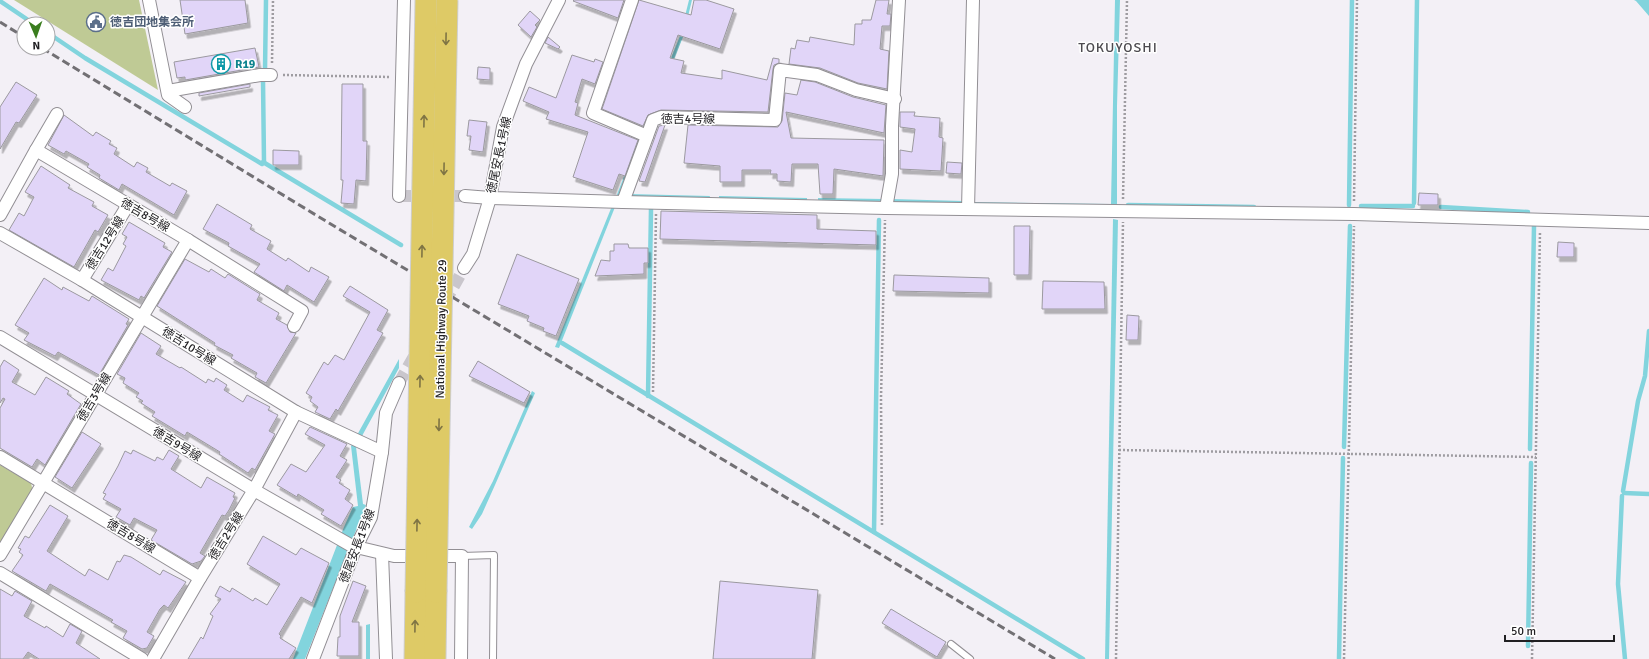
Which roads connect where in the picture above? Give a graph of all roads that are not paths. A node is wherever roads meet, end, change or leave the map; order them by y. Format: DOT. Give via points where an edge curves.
graph roads {
  1 [pos="149,0"];
  2 [pos="404,0"];
  3 [pos="426,0"];
  4 [pos="447,0"];
  5 [pos="559,0"];
  6 [pos="632,0"];
  7 [pos="899,0"];
  8 [pos="973,0"];
  9 [pos="271,75"];
  10 [pos="168,91"];
  11 [pos="894,99"];
  12 [pos="185,107"];
  13 [pos="57,114"];
  14 [pos="647,136"];
  15 [pos="36,150"];
  16 [pos="399,196"];
  17 [pos="465,196"];
  18 [pos="490,198"];
  19 [pos="623,202"];
  20 [pos="128,205"];
  21 [pos="886,208"];
  22 [pos="968,209"];
  23 [pos="0,215"];
  24 [pos="1649,223"];
  25 [pos="0,233"];
  26 [pos="188,240"];
  27 [pos="464,268"];
  28 [pos="82,280"];
  29 [pos="141,317"];
  30 [pos="294,326"];
  31 [pos="0,338"];
  32 [pos="399,383"];
  33 [pos="96,395"];
  34 [pos="296,412"];
  35 [pos="382,452"];
  36 [pos="0,457"];
  37 [pos="42,483"];
  38 [pos="254,490"];
  39 [pos="354,546"];
  40 [pos="382,554"];
  41 [pos="0,555"];
  42 [pos="462,556"];
  43 [pos="0,573"];
  44 [pos="200,578"];
  45 [pos="426,592"];
  46 [pos="951,644"];
  47 [pos="142,659"];
  48 [pos="153,659"];
  49 [pos="313,659"];
  50 [pos="386,659"];
  51 [pos="414,659"];
  52 [pos="435,659"];
  53 [pos="461,659"];
  54 [pos="493,659"];
  55 [pos="970,659"];
  1 -- 10 [label="street"];
  2 -- 16 [label="street"];
  45 -- 3 [label="highway, National Highway Route 29, one-way, bridge"];
  4 -- 45 [label="highway, National Highway Route 29, one-way, bridge"];
  5 -- 18 [label="street, 徳尾安長1号線" via="526,64 503,126"];
  6 -- 14 [label="street" via="593,113"];
  7 -- 11 [label="street"];
  8 -- 22 [label="street"];
  9 -- 10 [label="street"];
  10 -- 12 [label="street" via="168,95"];
  11 -- 14 [label="street, 徳吉4号線" via="856,90 817,75 780,70 775,120 661,117 653,120"];
  11 -- 21 [label="street" via="892,174"];
  13 -- 15 [label="street"];
  14 -- 19 [label="street, 徳吉4号線"];
  15 -- 20 [label="street, 徳吉8号線"];
  15 -- 23 [label="street"];
  17 -- 18 [label="street"];
  18 -- 19 [label="street"];
  18 -- 27 [label="street, 徳尾安長1号線" via="473,254"];
  19 -- 21 [label="street"];
  20 -- 26 [label="street, 徳吉8号線"];
  20 -- 28 [label="street, 徳吉12号線"];
  21 -- 22 [label="street"];
  22 -- 24 [label="street" via="1354,214"];
  25 -- 28 [label="street, 徳吉10号線"];
  26 -- 29 [label="street, 徳吉3号線"];
  26 -- 30 [label="street, 徳吉8号線" via="302,311"];
  28 -- 29 [label="street, 徳吉10号線"];
  29 -- 33 [label="street, 徳吉3号線"];
  29 -- 34 [label="street, 徳吉10号線"];
  31 -- 33 [label="street, 徳吉9号線"];
  32 -- 35 [label="street, 徳尾安長1号線" via="386,413"];
  33 -- 37 [label="street, 徳吉3号線"];
  33 -- 38 [label="street, 徳吉9号線"];
  34 -- 35 [label="street, 徳吉10号線"];
  34 -- 38 [label="street, 徳吉2号線"];
  35 -- 39 [label="street, 徳尾安長1号線" via="371,517"];
  36 -- 37 [label="street, 徳吉8号線"];
  37 -- 41 [label="street, 徳吉3号線"];
  37 -- 44 [label="street, 徳吉8号線"];
  38 -- 39 [label="street, 徳吉9号線"];
  38 -- 44 [label="street, 徳吉2号線"];
  39 -- 40 [label="street, 徳吉9号線"];
  39 -- 49 [label="street, 徳尾安長1号線"];
  40 -- 42 [label="street, 徳吉9号線"];
  40 -- 50 [label="street"];
  42 -- 53 [label="street"];
  42 -- 54 [label="lane" via="494,555"];
  43 -- 47 [label="street"];
  44 -- 48 [label="street, 徳吉2号線"];
  51 -- 45 [label="highway, National Highway Route 29, one-way"];
  45 -- 52 [label="highway, National Highway Route 29"];
  46 -- 55 [label="lane"];
}
